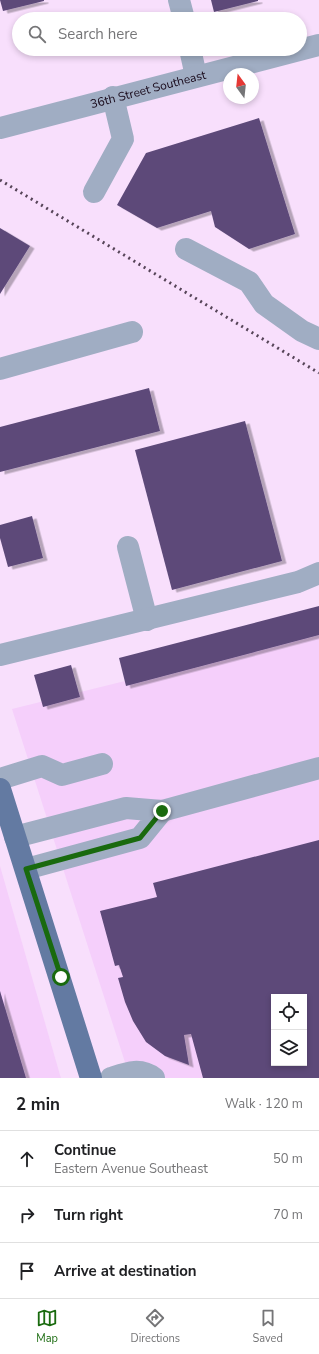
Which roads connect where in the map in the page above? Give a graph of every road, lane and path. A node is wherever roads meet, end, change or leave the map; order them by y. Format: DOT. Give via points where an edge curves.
graph roads {
  1 [pos="178,0"];
  2 [pos="182,12"];
  3 [pos="319,45"];
  4 [pos="307,48"];
  5 [pos="192,56"];
  6 [pos="275,56"];
  7 [pos="196,76"];
  8 [pos="113,97"];
  9 [pos="0,128"];
  10 [pos="94,192"];
  11 [pos="186,249"];
  12 [pos="132,332"];
  13 [pos="319,340"];
  14 [pos="0,369"];
  15 [pos="128,547"];
  16 [pos="319,573"];
  17 [pos="147,620"];
  18 [pos="0,655"];
  19 [pos="102,764"];
  20 [pos="319,768"];
  21 [pos="0,779"];
  22 [pos="0,789"];
  23 [pos="162,811"];
  24 [pos="16,837"];
  25 [pos="26,869"];
  26 [pos="91,1078"];
  27 [pos="111,1078"];
  28 [pos="154,1078"];
  1 -- 2 [label="street"];
  3 -- 4 [label="street, 36th Street Southeast"];
  5 -- 7 [label="street"];
  6 -- 7 [label="street, 36th Street Southeast"];
  7 -- 8 [label="street, 36th Street Southeast"];
  8 -- 9 [label="street, 36th Street Southeast"];
  8 -- 10 [label="street" via="123,139"];
  11 -- 13 [label="street" via="249,282 264,304"];
  12 -- 14 [label="street"];
  15 -- 17 [label="street"];
  16 -- 17 [label="street" via="298,582"];
  17 -- 18 [label="street"];
  19 -- 21 [label="street" via="62,775 42,766"];
  20 -- 23 [label="street"];
  22 -- 24 [label="main road"];
  23 -- 24 [label="street" via="126,808"];
  23 -- 25 [label="street" via="140,838"];
  24 -- 25 [label="main road"];
  25 -- 26 [label="main road"];
  27 -- 28 [label="street" via="133,1071"];
}
